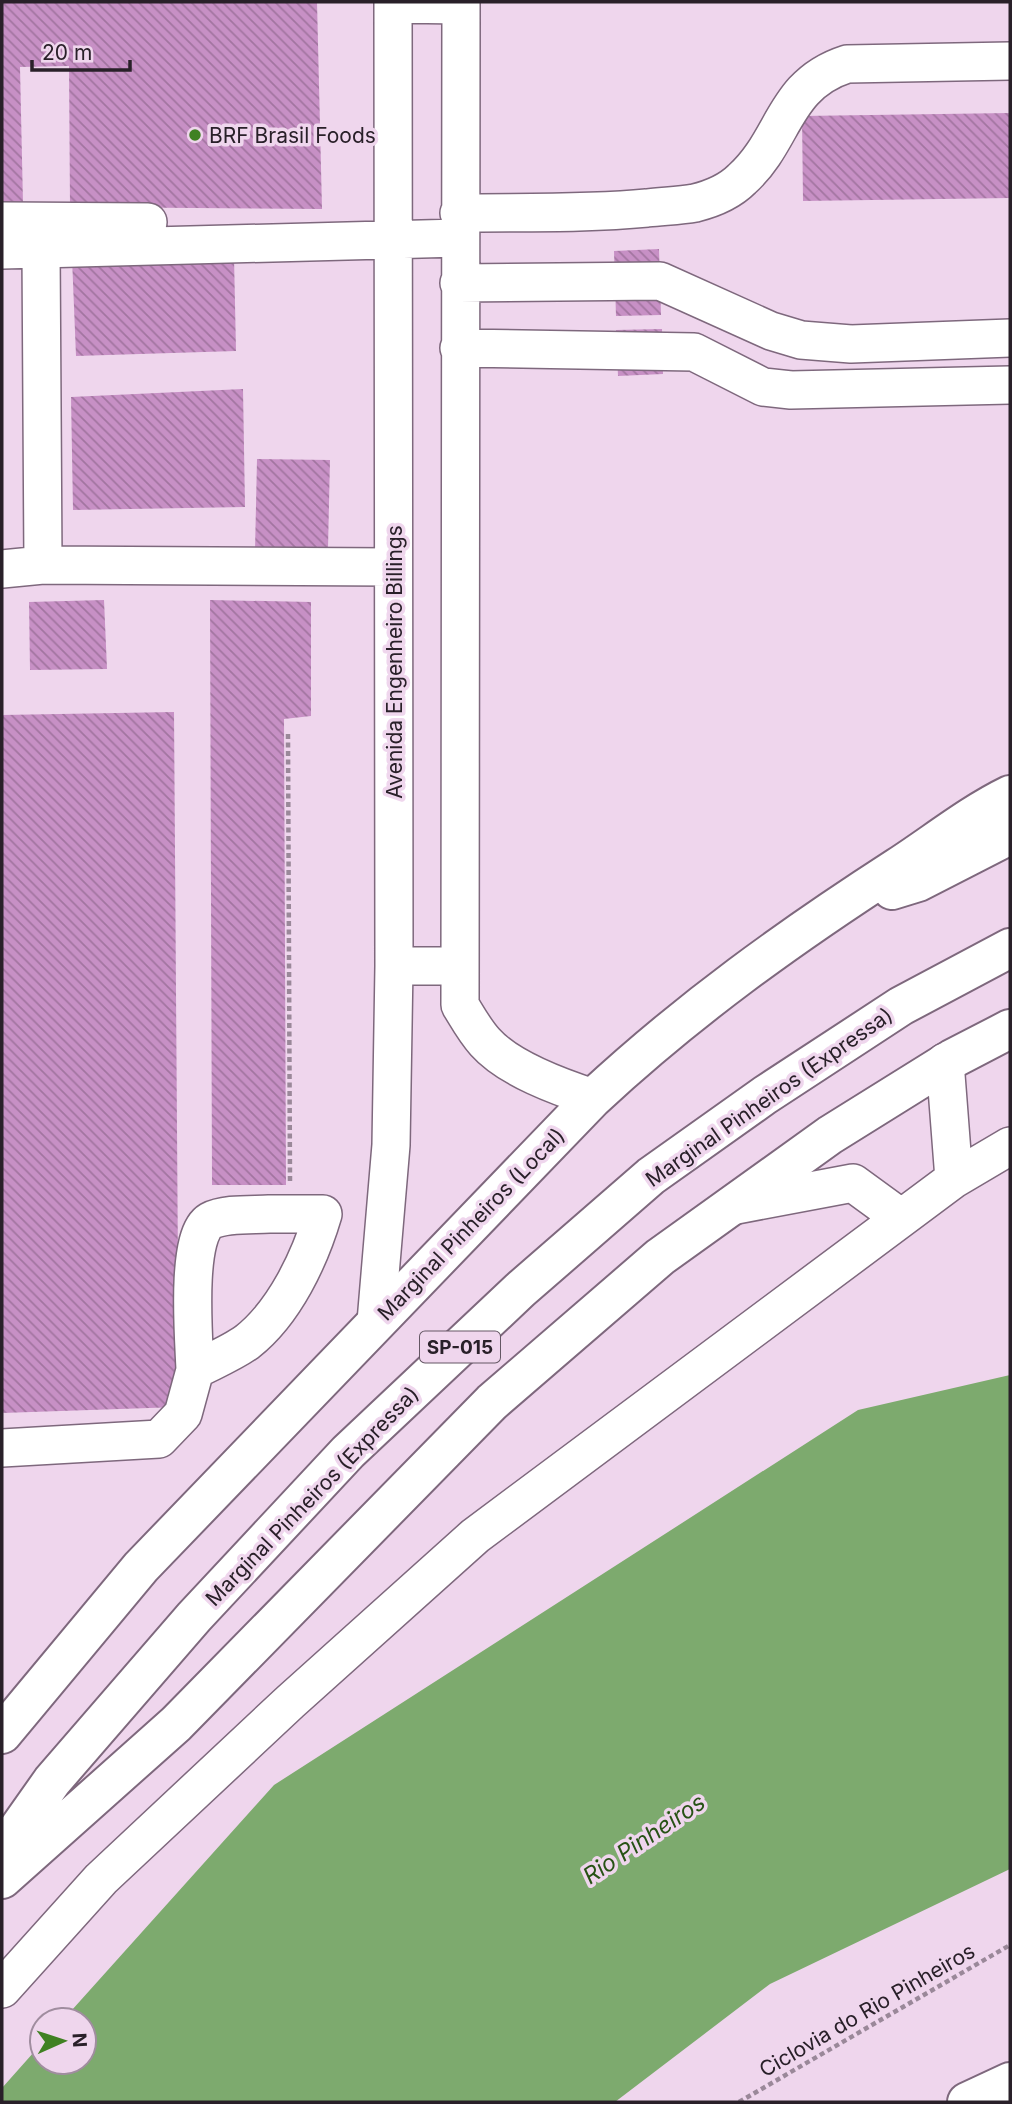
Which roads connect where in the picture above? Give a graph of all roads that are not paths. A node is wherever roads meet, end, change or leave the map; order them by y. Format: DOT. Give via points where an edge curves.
graph roads {
  1 [pos="393,3"];
  2 [pos="461,4"];
  3 [pos="1010,61"];
  4 [pos="2,221"];
  5 [pos="338,224"];
  6 [pos="459,226"];
  7 [pos="393,240"];
  8 [pos="41,249"];
  9 [pos="2,250"];
  10 [pos="459,283"];
  11 [pos="1010,338"];
  12 [pos="459,348"];
  13 [pos="1010,385"];
  14 [pos="43,565"];
  15 [pos="393,567"];
  16 [pos="2,569"];
  17 [pos="1010,795"];
  18 [pos="1010,835"];
  19 [pos="844,902"];
  20 [pos="1010,948"];
  21 [pos="394,966"];
  22 [pos="460,966"];
  23 [pos="1010,1029"];
  24 [pos="945,1062"];
  25 [pos="593,1098"];
  26 [pos="1010,1146"];
  27 [pos="954,1179"];
  28 [pos="731,1206"];
  29 [pos="901,1218"];
  30 [pos="376,1322"];
  31 [pos="195,1370"];
  32 [pos="2,1448"];
  33 [pos="2,1734"];
  34 [pos="2,1852"];
  35 [pos="2,1879"];
  36 [pos="2,1989"];
  37 [pos="1010,2082"];
  38 [pos="967,2102"];
  1 -- 2 [label="street"];
  1 -- 7 [label="street, Avenida Engenheiro Billings"];
  2 -- 6 [label="street"];
  3 -- 6 [label="street" via="847,64 829,70 798,94 770,143 740,181 694,203"];
  4 -- 5 [label="street"];
  6 -- 7 [label="street"];
  6 -- 10 [label="street"];
  7 -- 8 [label="street"];
  7 -- 15 [label="street, Avenida Engenheiro Billings"];
  8 -- 9 [label="street"];
  8 -- 14 [label="street"];
  10 -- 11 [label="street" via="660,281 801,340 851,344"];
  10 -- 12 [label="street"];
  12 -- 13 [label="street" via="694,352 763,387 791,390"];
  12 -- 22 [label="street"];
  14 -- 15 [label="street"];
  14 -- 16 [label="street"];
  15 -- 21 [label="street, Avenida Engenheiro Billings"];
  17 -- 19 [label="highway, Marginal Pinheiros (Local)"];
  18 -- 19 [label="highway" via="918,882"];
  19 -- 25 [label="highway, Marginal Pinheiros (Local)" via="715,992"];
  20 -- 34 [label="highway, Marginal Pinheiros (Expressa) / SP-015" via="901,1006 765,1095 651,1176 520,1290 348,1452 194,1617 52,1781"];
  21 -- 22 [label="street"];
  21 -- 30 [label="street, Avenida Engenheiro Billings" via="391,1145"];
  22 -- 25 [label="street" via="460,1005 487,1045 546,1081"];
  23 -- 24 [label="highway"];
  24 -- 27 [label="street"];
  24 -- 28 [label="highway" via="830,1135"];
  25 -- 30 [label="highway, Marginal Pinheiros (Local)"];
  26 -- 27 [label="street"];
  27 -- 29 [label="street"];
  28 -- 29 [label="street" via="853,1183"];
  28 -- 35 [label="highway" via="660,1257 492,1402 176,1724"];
  29 -- 36 [label="street" via="475,1536 101,1879"];
  30 -- 33 [label="highway, Marginal Pinheiros (Local)" via="141,1567"];
  31 -- 31 [label="street" via="247,1342 278,1307 313,1246 323,1214 208,1222 201,1231 194,1262"];
  31 -- 32 [label="street" via="183,1414 159,1439"];
  37 -- 38 [label="highway"];
}
